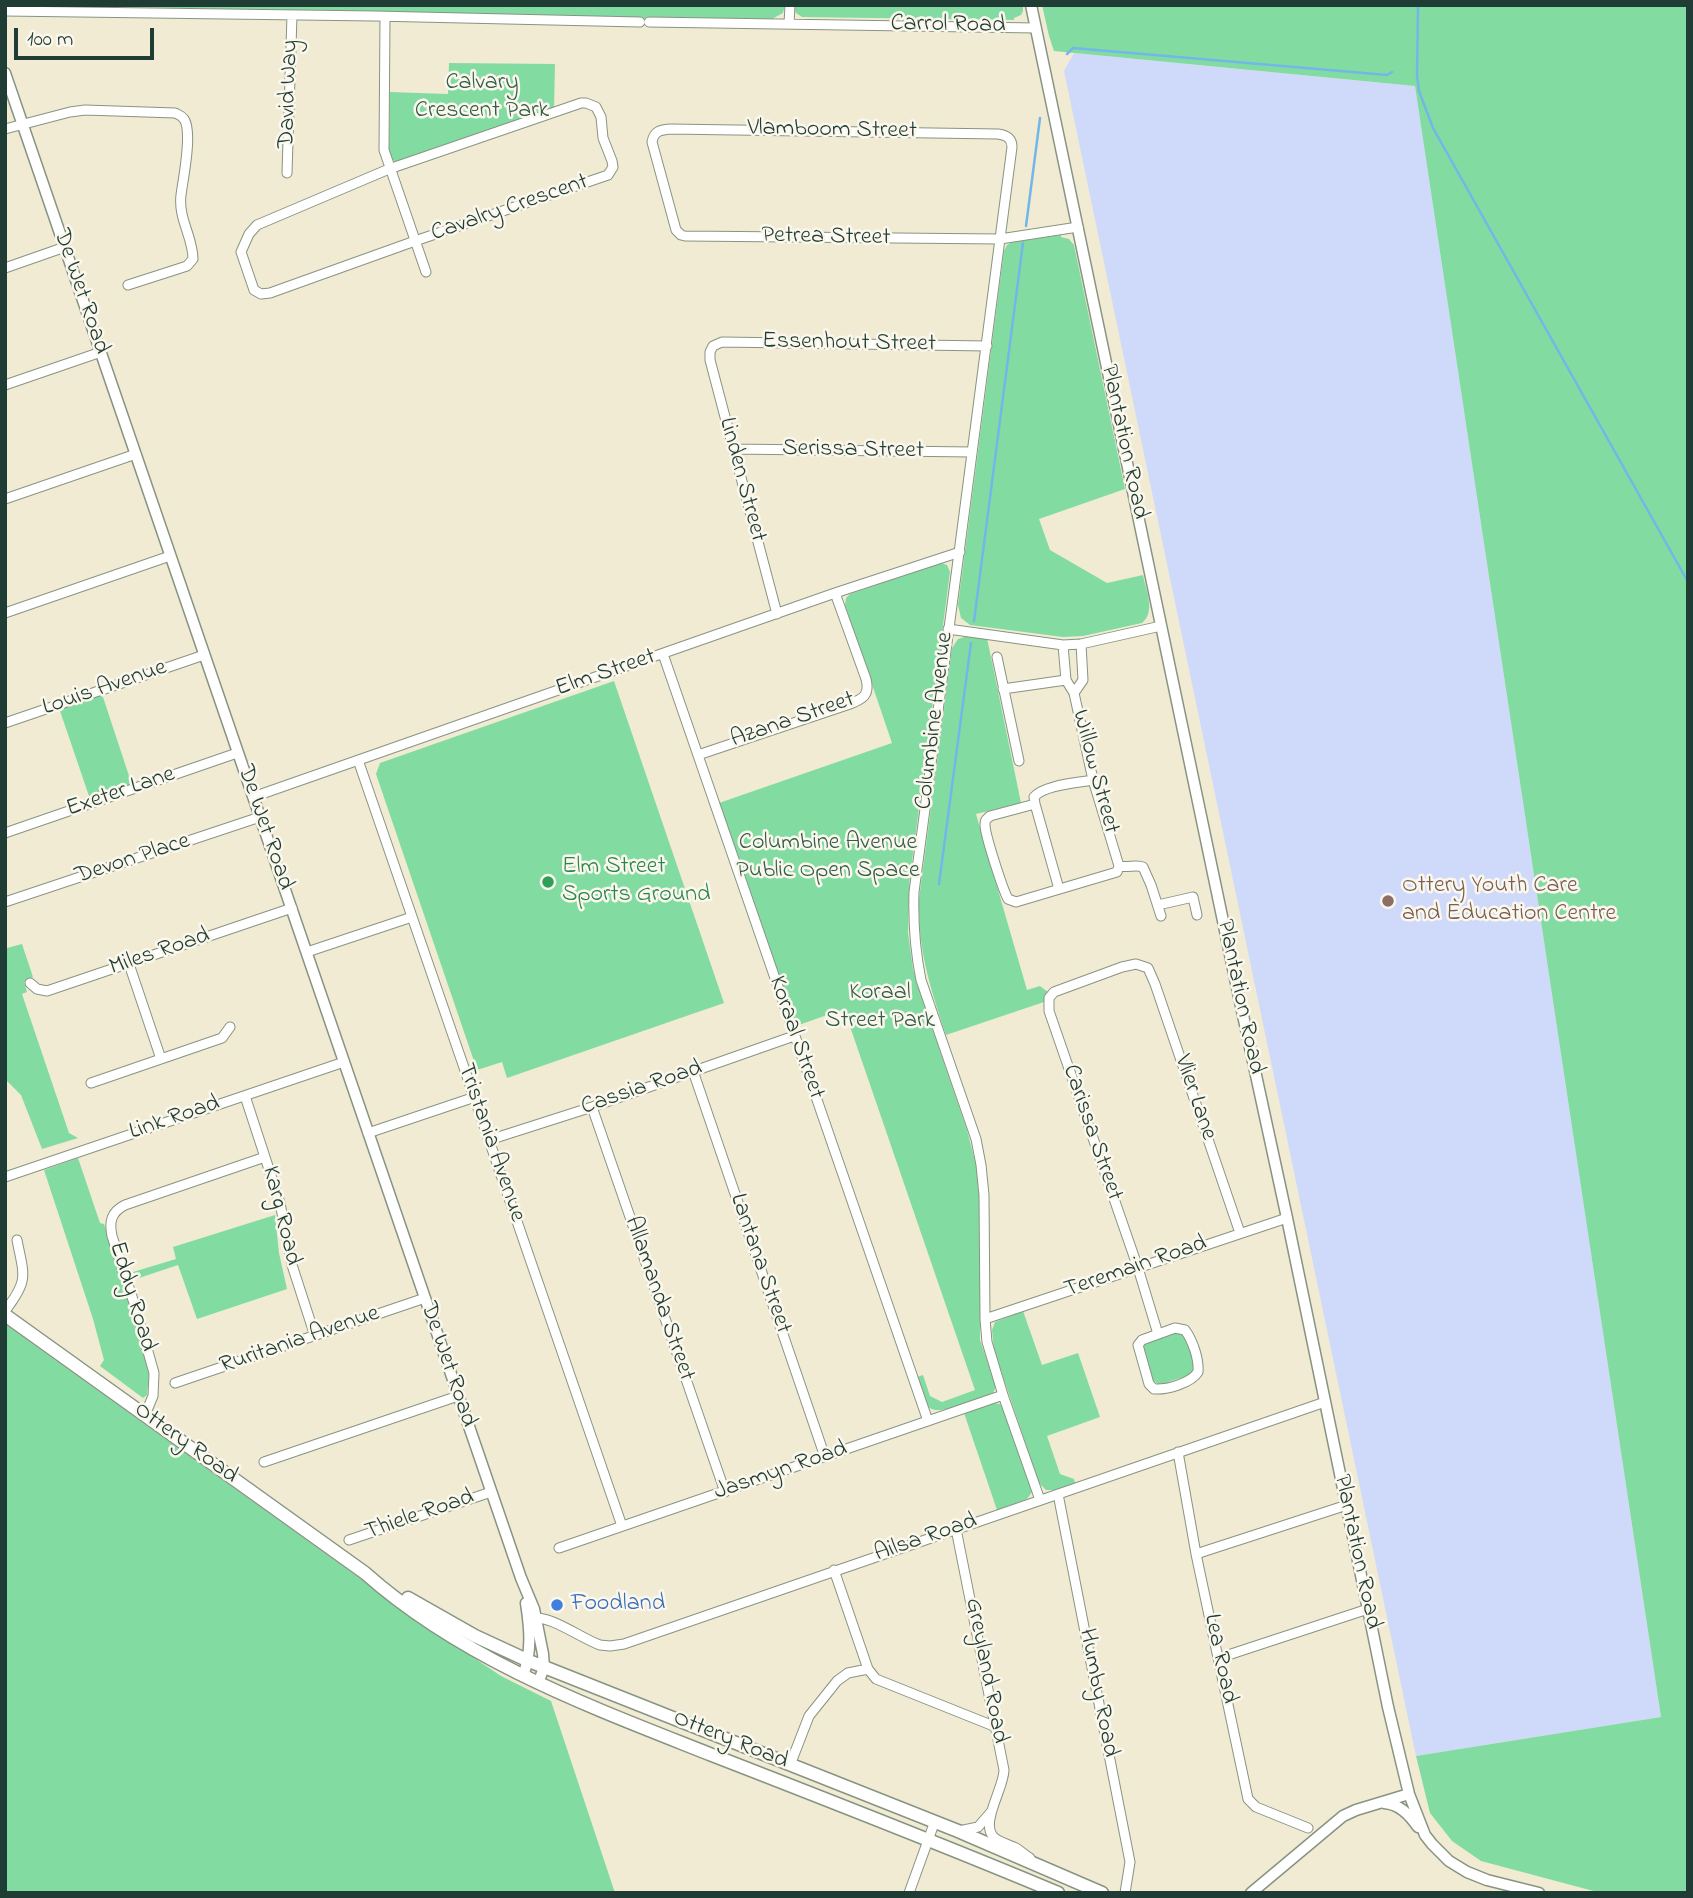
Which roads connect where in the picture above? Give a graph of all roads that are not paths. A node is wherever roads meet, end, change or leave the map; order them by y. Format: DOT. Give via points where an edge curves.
graph roads {
  1 [pos="790,5"];
  2 [pos="1031,5"];
  3 [pos="5,11"];
  4 [pos="292,15"];
  5 [pos="385,17"];
  6 [pos="789,24"];
  7 [pos="1036,28"];
  8 [pos="5,73"];
  9 [pos="23,124"];
  10 [pos="5,129"];
  11 [pos="655,133"];
  12 [pos="1008,137"];
  13 [pos="389,169"];
  14 [pos="287,173"];
  15 [pos="1078,227"];
  16 [pos="1000,239"];
  17 [pos="415,241"];
  18 [pos="65,247"];
  19 [pos="5,268"];
  20 [pos="426,272"];
  21 [pos="128,285"];
  22 [pos="713,346"];
  23 [pos="987,346"];
  24 [pos="101,352"];
  25 [pos="5,385"];
  26 [pos="733,449"];
  27 [pos="972,452"];
  28 [pos="136,454"];
  29 [pos="5,499"];
  30 [pos="960,552"];
  31 [pos="170,556"];
  32 [pos="835,593"];
  33 [pos="6,609"];
  34 [pos="777,614"];
  35 [pos="1161,626"];
  36 [pos="948,629"];
  37 [pos="1081,644"];
  38 [pos="1063,645"];
  39 [pos="663,654"];
  40 [pos="204,655"];
  41 [pos="997,657"];
  42 [pos="1066,680"];
  43 [pos="1003,689"];
  44 [pos="1074,693"];
  45 [pos="5,723"];
  46 [pos="237,753"];
  47 [pos="698,755"];
  48 [pos="358,760"];
  49 [pos="1019,761"];
  50 [pos="1093,780"];
  51 [pos="253,797"];
  52 [pos="1035,804"];
  53 [pos="260,817"];
  54 [pos="5,833"];
  55 [pos="1119,866"];
  56 [pos="1059,889"];
  57 [pos="5,902"];
  58 [pos="1158,905"];
  59 [pos="292,908"];
  60 [pos="1197,915"];
  61 [pos="1161,916"];
  62 [pos="412,917"];
  63 [pos="307,952"];
  64 [pos="129,964"];
  65 [pos="30,983"];
  66 [pos="1049,998"];
  67 [pos="230,1027"];
  68 [pos="794,1036"];
  69 [pos="161,1059"];
  70 [pos="344,1062"];
  71 [pos="693,1071"];
  72 [pos="91,1083"];
  73 [pos="245,1096"];
  74 [pos="475,1097"];
  75 [pos="592,1107"];
  76 [pos="368,1133"];
  77 [pos="489,1140"];
  78 [pos="265,1157"];
  79 [pos="5,1177"];
  80 [pos="1287,1218"];
  81 [pos="1240,1233"];
  82 [pos="17,1240"];
  83 [pos="1138,1268"];
  84 [pos="425,1298"];
  85 [pos="5,1313"];
  86 [pos="985,1319"];
  87 [pos="1158,1334"];
  88 [pos="315,1336"];
  89 [pos="175,1383"];
  90 [pos="1003,1395"];
  91 [pos="458,1396"];
  92 [pos="1325,1402"];
  93 [pos="145,1415"];
  94 [pos="928,1422"];
  95 [pos="1178,1452"];
  96 [pos="825,1457"];
  97 [pos="264,1462"];
  98 [pos="491,1492"];
  99 [pos="725,1492"];
  100 [pos="1058,1494"];
  101 [pos="1040,1500"];
  102 [pos="1347,1505"];
  103 [pos="622,1526"];
  104 [pos="956,1529"];
  105 [pos="349,1541"];
  106 [pos="559,1548"];
  107 [pos="1196,1554"];
  108 [pos="834,1570"];
  109 [pos="365,1573"];
  110 [pos="1368,1609"];
  111 [pos="532,1618"];
  112 [pos="1219,1658"];
  113 [pos="529,1661"];
  114 [pos="544,1668"];
  115 [pos="868,1668"];
  116 [pos="523,1676"];
  117 [pos="538,1683"];
  118 [pos="996,1727"];
  119 [pos="790,1765"];
  120 [pos="1409,1794"];
  121 [pos="1377,1803"];
  122 [pos="992,1811"];
  123 [pos="935,1821"];
  124 [pos="1308,1828"];
  125 [pos="958,1831"];
  126 [pos="1425,1835"];
  127 [pos="928,1840"];
  128 [pos="1035,1863"];
  129 [pos="909,1893"];
  130 [pos="1058,1893"];
  131 [pos="1102,1893"];
  132 [pos="1125,1893"];
  133 [pos="1251,1893"];
  134 [pos="1539,1893"];
  1 -- 6 [label="street"];
  2 -- 7 [label="street, Plantation Road"];
  3 -- 4 [label="street, Carrol Road"];
  4 -- 5 [label="street, Carrol Road"];
  4 -- 14 [label="street, David Way"];
  5 -- 6 [label="street, Carrol Road"];
  5 -- 13 [label="street" via="384,150"];
  6 -- 7 [label="street, Carrol Road"];
  7 -- 15 [label="street, Plantation Road"];
  8 -- 9 [label="street, De Wet Road"];
  9 -- 10 [label="street"];
  9 -- 18 [label="street, De Wet Road"];
  9 -- 21 [label="street" via="85,110 175,113 185,120 188,133 180,200 193,259 190,264"];
  11 -- 12 [label="street, Vlamboom Street" via="670,129"];
  11 -- 16 [label="street, Petrea Street" via="652,147 681,235"];
  12 -- 16 [label="street, Columbine Avenue" via="1013,147"];
  13 -- 17 [label="street"];
  13 -- 17 [label="street, Cavalry Crescent" via="257,225 242,248 243,261 254,290 265,295"];
  13 -- 17 [label="street, Cavalry Crescent" via="581,103 596,107 601,117 613,167 608,175"];
  15 -- 16 [label="street, Petrea Street"];
  15 -- 35 [label="street, Plantation Road"];
  16 -- 23 [label="street, Columbine Avenue"];
  17 -- 20 [label="street"];
  18 -- 19 [label="street"];
  18 -- 24 [label="street, De Wet Road"];
  22 -- 23 [label="street, Essenhout Street" via="727,342"];
  22 -- 26 [label="street, Linden Street" via="709,356"];
  23 -- 27 [label="street, Columbine Avenue"];
  24 -- 25 [label="street"];
  24 -- 28 [label="street, De Wet Road"];
  26 -- 27 [label="street, Serissa Street"];
  26 -- 34 [label="street, Linden Street"];
  27 -- 30 [label="street, Columbine Avenue"];
  28 -- 29 [label="street"];
  28 -- 31 [label="street, De Wet Road"];
  30 -- 32 [label="street, Elm Street"];
  30 -- 36 [label="street, Columbine Avenue"];
  31 -- 33 [label="street"];
  31 -- 40 [label="street, De Wet Road"];
  32 -- 34 [label="street, Elm Street"];
  32 -- 47 [label="street, Azana Street" via="866,679 864,698"];
  34 -- 39 [label="street, Elm Street"];
  35 -- 37 [label="street"];
  35 -- 80 [label="street, Plantation Road"];
  36 -- 38 [label="street"];
  36 -- 86 [label="street, Columbine Avenue" via="914,892 914,940 921,980 981,1165 986,1222"];
  37 -- 38 [label="street"];
  37 -- 44 [label="street, Willow Street" via="1083,680"];
  38 -- 42 [label="street, Willow Street"];
  39 -- 47 [label="street, Koraal Street"];
  39 -- 48 [label="street, Elm Street"];
  40 -- 45 [label="street, Louis Avenue"];
  40 -- 46 [label="street, De Wet Road"];
  41 -- 43 [label="street"];
  42 -- 43 [label="street"];
  42 -- 44 [label="street, Willow Street"];
  43 -- 49 [label="street"];
  44 -- 50 [label="street, Willow Street"];
  46 -- 51 [label="street, De Wet Road"];
  46 -- 54 [label="street, Exeter Lane"];
  47 -- 68 [label="street, Koraal Street"];
  48 -- 51 [label="street, Elm Street"];
  48 -- 62 [label="street, Tristania Avenue"];
  50 -- 52 [label="street" via="1039,792"];
  50 -- 55 [label="street, Willow Street"];
  51 -- 53 [label="street, De Wet Road"];
  52 -- 56 [label="street"];
  52 -- 56 [label="street" via="988,817 989,843 1011,901"];
  53 -- 57 [label="street, Devon Place"];
  53 -- 59 [label="street, De Wet Road"];
  55 -- 56 [label="street" via="1114,874"];
  55 -- 58 [label="street" via="1143,867"];
  58 -- 60 [label="street" via="1193,897"];
  58 -- 61 [label="street"];
  59 -- 63 [label="street, De Wet Road"];
  59 -- 64 [label="street, Miles Road"];
  62 -- 63 [label="street"];
  62 -- 74 [label="street, Tristania Avenue"];
  63 -- 70 [label="street, De Wet Road"];
  64 -- 65 [label="street, Miles Road" via="47,991"];
  64 -- 69 [label="street"];
  66 -- 81 [label="street, Vlier Lane" via="1058,989 1122,967 1144,965 1155,984"];
  66 -- 83 [label="street, Carissa Street" via="1049,1011"];
  67 -- 69 [label="street" via="222,1038"];
  68 -- 71 [label="street, Cassia Road"];
  68 -- 94 [label="street, Koraal Street"];
  69 -- 72 [label="street"];
  70 -- 73 [label="street, Link Road"];
  70 -- 76 [label="street, De Wet Road"];
  71 -- 75 [label="street, Cassia Road"];
  71 -- 96 [label="street, Lantana Street"];
  73 -- 78 [label="street, Karg Road"];
  73 -- 79 [label="street, Link Road"];
  74 -- 76 [label="street"];
  74 -- 77 [label="street, Tristania Avenue"];
  75 -- 77 [label="street, Cassia Road"];
  75 -- 99 [label="street, Allamanda Street"];
  76 -- 84 [label="street, De Wet Road"];
  77 -- 103 [label="street, Tristania Avenue"];
  78 -- 88 [label="street, Karg Road"];
  78 -- 93 [label="street, Eddy Road" via="125,1205 111,1218 112,1236 154,1373 153,1396"];
  80 -- 81 [label="street, Teremain Road"];
  80 -- 92 [label="street, Plantation Road"];
  81 -- 83 [label="street, Teremain Road"];
  82 -- 85 [label="street" via="24,1275 20,1291"];
  83 -- 86 [label="street, Teremain Road"];
  83 -- 87 [label="street, Carissa Street"];
  84 -- 88 [label="street, Ruritania Avenue"];
  84 -- 91 [label="street, De Wet Road"];
  85 -- 93 [label="main road, Ottery Road"];
  86 -- 90 [label="street, Columbine Avenue"];
  87 -- 87 [label="street" via="1138,1345 1151,1387 1160,1390 1195,1377 1199,1364 1185,1329"];
  88 -- 89 [label="street, Ruritania Avenue"];
  90 -- 94 [label="street, Jasmyn Road"];
  90 -- 101 [label="street, Columbine Avenue"];
  91 -- 97 [label="street"];
  91 -- 98 [label="street, De Wet Road"];
  92 -- 95 [label="street, Ailsa Road"];
  92 -- 102 [label="street, Plantation Road"];
  93 -- 109 [label="main road, Ottery Road"];
  94 -- 96 [label="street, Jasmyn Road"];
  95 -- 100 [label="street, Ailsa Road"];
  95 -- 107 [label="street, Lea Road"];
  96 -- 99 [label="street, Jasmyn Road"];
  98 -- 105 [label="street, Thiele Road"];
  98 -- 111 [label="street, De Wet Road"];
  99 -- 103 [label="street, Jasmyn Road"];
  100 -- 101 [label="street, Ailsa Road"];
  100 -- 132 [label="street, Humby Road" via="1130,1862"];
  101 -- 104 [label="street, Ailsa Road"];
  102 -- 107 [label="street"];
  102 -- 110 [label="street, Plantation Road"];
  103 -- 106 [label="street, Jasmyn Road"];
  104 -- 108 [label="street, Ailsa Road"];
  104 -- 118 [label="street, Greyland Road"];
  107 -- 112 [label="street, Lea Road"];
  108 -- 111 [label="street, Ailsa Road" via="616,1645 594,1643"];
  108 -- 115 [label="street"];
  109 -- 113 [label="main road, Ottery Road" via="475,1636"];
  109 -- 116 [label="main road, Ottery Road" via="416,1613"];
  110 -- 112 [label="street"];
  110 -- 120 [label="street, Plantation Road"];
  111 -- 113 [label="street, De Wet Road"];
  111 -- 114 [label="street, De Wet Road"];
  112 -- 124 [label="street, Lea Road" via="1248,1799 1256,1807"];
  113 -- 114 [label="main road, Ottery Road"];
  113 -- 116 [label="street, De Wet Road"];
  114 -- 117 [label="street"];
  114 -- 119 [label="main road, Ottery Road"];
  115 -- 118 [label="street" via="880,1681"];
  115 -- 119 [label="street" via="837,1681 810,1716"];
  116 -- 117 [label="main road, Ottery Road"];
  117 -- 127 [label="main road, Ottery Road"];
  118 -- 122 [label="street, Greyland Road" via="1004,1774"];
  119 -- 123 [label="main road, Ottery Road"];
  120 -- 121 [label="street"];
  120 -- 126 [label="street, Plantation Road"];
  121 -- 126 [label="street" via="1404,1810"];
  121 -- 133 [label="street" via="1332,1824"];
  122 -- 125 [label="street" via="978,1827"];
  122 -- 128 [label="street" via="991,1835"];
  123 -- 125 [label="main road, Ottery Road"];
  123 -- 127 [label="street"];
  125 -- 128 [label="main road, Ottery Road"];
  126 -- 134 [label="street, Plantation Road" via="1449,1861 1467,1872"];
  127 -- 129 [label="street"];
  127 -- 130 [label="main road, Ottery Road"];
  128 -- 131 [label="main road, Ottery Road"];
}
